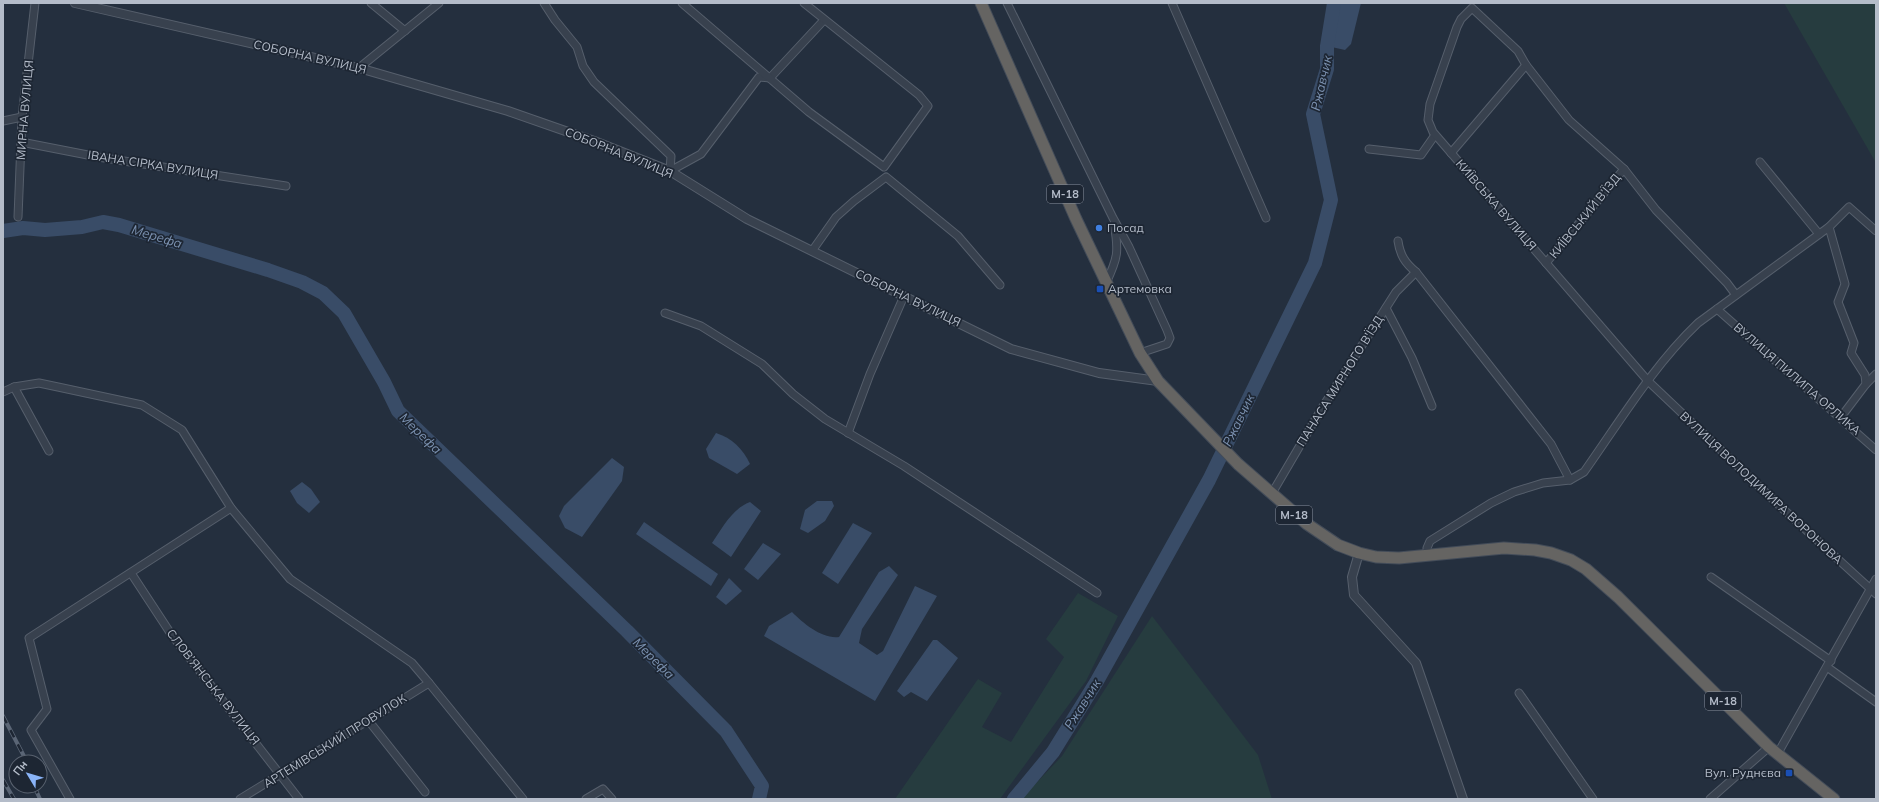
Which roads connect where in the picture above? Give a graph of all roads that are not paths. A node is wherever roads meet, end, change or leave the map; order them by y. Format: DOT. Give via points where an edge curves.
graph roads {
  1 [pos="35,3"];
  2 [pos="75,3"];
  3 [pos="371,3"];
  4 [pos="439,3"];
  5 [pos="544,3"];
  6 [pos="682,3"];
  7 [pos="804,3"];
  8 [pos="981,3"];
  9 [pos="1008,3"];
  10 [pos="1172,3"];
  11 [pos="824,20"];
  12 [pos="405,30"];
  13 [pos="1526,65"];
  14 [pos="359,68"];
  15 [pos="770,78"];
  16 [pos="22,117"];
  17 [pos="3,120"];
  18 [pos="1435,135"];
  19 [pos="21,142"];
  20 [pos="1369,149"];
  21 [pos="1451,153"];
  22 [pos="1760,162"];
  23 [pos="884,167"];
  24 [pos="1624,168"];
  25 [pos="670,171"];
  26 [pos="886,177"];
  27 [pos="286,186"];
  28 [pos="18,217"];
  29 [pos="1113,218"];
  30 [pos="1266,218"];
  31 [pos="1829,227"];
  32 [pos="1876,231"];
  33 [pos="1819,234"];
  34 [pos="1398,241"];
  35 [pos="812,251"];
  36 [pos="1546,263"];
  37 [pos="1416,272"];
  38 [pos="1106,283"];
  39 [pos="1000,284"];
  40 [pos="1736,295"];
  41 [pos="904,296"];
  42 [pos="1386,308"];
  43 [pos="1717,309"];
  44 [pos="665,313"];
  45 [pos="1140,354"];
  46 [pos="1876,374"];
  47 [pos="1158,381"];
  48 [pos="1648,381"];
  49 [pos="1866,384"];
  50 [pos="14,387"];
  51 [pos="3,392"];
  52 [pos="1432,406"];
  53 [pos="1841,417"];
  54 [pos="848,433"];
  55 [pos="1876,450"];
  56 [pos="49,451"];
  57 [pos="1570,480"];
  58 [pos="1271,494"];
  59 [pos="231,508"];
  60 [pos="1359,553"];
  61 [pos="1427,556"];
  62 [pos="131,573"];
  63 [pos="1711,577"];
  64 [pos="1876,579"];
  65 [pos="1873,592"];
  66 [pos="1097,593"];
  67 [pos="1829,664"];
  68 [pos="429,683"];
  69 [pos="1519,693"];
  70 [pos="1876,702"];
  71 [pos="368,720"];
  72 [pos="1773,750"];
  73 [pos="281,775"];
  74 [pos="425,792"];
  75 [pos="70,799"];
  76 [pos="240,799"];
  77 [pos="298,799"];
  78 [pos="523,799"];
  79 [pos="586,799"];
  80 [pos="612,799"];
  81 [pos="1463,799"];
  82 [pos="1593,799"];
  83 [pos="1710,799"];
  84 [pos="1834,799"];
  1 -- 16 [label="street, МИРНА ВУЛИЦЯ"];
  2 -- 14 [label="street, СОБОРНА ВУЛИЦЯ"];
  3 -- 12 [label="street"];
  4 -- 12 [label="street"];
  5 -- 25 [label="street" via="577,47 583,66 594,82 671,156"];
  6 -- 15 [label="street"];
  7 -- 11 [label="street"];
  8 -- 38 [label="highway, М-18"];
  9 -- 29 [label="street"];
  10 -- 30 [label="street"];
  11 -- 15 [label="street"];
  11 -- 23 [label="street" via="919,95 928,106"];
  12 -- 14 [label="street"];
  13 -- 18 [label="street, КИЇВСЬКА ВУЛИЦЯ" via="1518,51 1472,8 1457,27 1430,104 1428,120"];
  13 -- 21 [label="street"];
  13 -- 24 [label="street" via="1569,120"];
  14 -- 25 [label="street, СОБОРНА ВУЛИЦЯ" via="508,111"];
  15 -- 23 [label="street" via="809,112"];
  15 -- 25 [label="street" via="759,77 701,154"];
  16 -- 17 [label="street"];
  16 -- 19 [label="street, МИРНА ВУЛИЦЯ"];
  18 -- 20 [label="street" via="1421,155"];
  18 -- 21 [label="street, КИЇВСЬКА ВУЛИЦЯ"];
  19 -- 27 [label="street, ІВАНА СІРКА ВУЛИЦЯ" via="98,157"];
  19 -- 28 [label="street, МИРНА ВУЛИЦЯ"];
  21 -- 36 [label="street, КИЇВСЬКА ВУЛИЦЯ"];
  22 -- 33 [label="street"];
  23 -- 26 [label="street"];
  24 -- 36 [label="street, КИЇВСЬКИЙ В’ЇЗД"];
  24 -- 40 [label="street" via="1656,210"];
  25 -- 35 [label="street, СОБОРНА ВУЛИЦЯ" via="747,219"];
  26 -- 35 [label="street" via="836,217"];
  26 -- 39 [label="street" via="958,236"];
  29 -- 38 [label="street" via="1118,247 1114,267"];
  29 -- 45 [label="street" via="1129,246 1170,338 1167,344"];
  31 -- 32 [label="street" via="1849,207"];
  31 -- 33 [label="street"];
  31 -- 49 [label="street" via="1845,284 1838,302 1854,343 1851,353 1865,375"];
  33 -- 40 [label="street"];
  34 -- 37 [label="street" via="1399,252 1406,264"];
  35 -- 41 [label="street, СОБОРНА ВУЛИЦЯ"];
  36 -- 48 [label="street, КИЇВСЬКА ВУЛИЦЯ"];
  37 -- 42 [label="street, ПАНАСА МИРНОГО В'ЇЗД" via="1396,292"];
  37 -- 57 [label="street" via="1552,444"];
  38 -- 45 [label="highway, М-18"];
  40 -- 43 [label="street"];
  41 -- 47 [label="street, СОБОРНА ВУЛИЦЯ" via="1011,349 1100,373"];
  41 -- 54 [label="street"];
  42 -- 52 [label="street" via="1412,358"];
  42 -- 58 [label="street, ПАНАСА МИРНОГО В'ЇЗД"];
  43 -- 48 [label="street" via="1680,340"];
  43 -- 53 [label="street, ВУЛИЦЯ ПИЛИПА ОРЛИКА"];
  44 -- 54 [label="street" via="702,326 762,364 793,394"];
  45 -- 47 [label="highway, М-18"];
  46 -- 49 [label="street"];
  47 -- 58 [label="highway, М-18" via="1206,433"];
  48 -- 57 [label="street" via="1584,472"];
  48 -- 65 [label="street, ВУЛИЦЯ ВОЛОДИМИРА ВОРОНОВА"];
  49 -- 53 [label="street"];
  50 -- 51 [label="street"];
  50 -- 56 [label="street"];
  50 -- 59 [label="street" via="39,384 142,406 182,430"];
  53 -- 55 [label="street, ВУЛИЦЯ ПИЛИПА ОРЛИКА"];
  54 -- 66 [label="street" via="904,466"];
  57 -- 61 [label="street" via="1535,485 1491,503 1430,541"];
  58 -- 60 [label="highway, М-18" via="1324,537"];
  59 -- 62 [label="street"];
  59 -- 68 [label="street" via="290,579 412,663"];
  60 -- 61 [label="highway, М-18" via="1392,558"];
  60 -- 81 [label="street" via="1352,577 1354,595 1416,663"];
  61 -- 72 [label="highway, М-18" via="1504,548 1551,553 1571,560 1586,569 1618,597"];
  62 -- 73 [label="street, СЛОВ’ЯНСЬКА ВУЛИЦЯ" via="171,634"];
  62 -- 75 [label="street" via="29,638 47,709 31,730"];
  63 -- 67 [label="street"];
  64 -- 65 [label="street"];
  65 -- 67 [label="street"];
  67 -- 70 [label="street"];
  67 -- 72 [label="street"];
  68 -- 71 [label="street, АРТЕМІВСЬКИЙ ПРОВУЛОК"];
  68 -- 78 [label="street"];
  69 -- 82 [label="street"];
  71 -- 73 [label="street, АРТЕМІВСЬКИЙ ПРОВУЛОК"];
  71 -- 74 [label="street"];
  72 -- 83 [label="street"];
  72 -- 84 [label="highway, М-18"];
  73 -- 76 [label="street, АРТЕМІВСЬКИЙ ПРОВУЛОК"];
  73 -- 77 [label="street, СЛОВ’ЯНСЬКА ВУЛИЦЯ"];
  79 -- 80 [label="street" via="603,789"];
}
